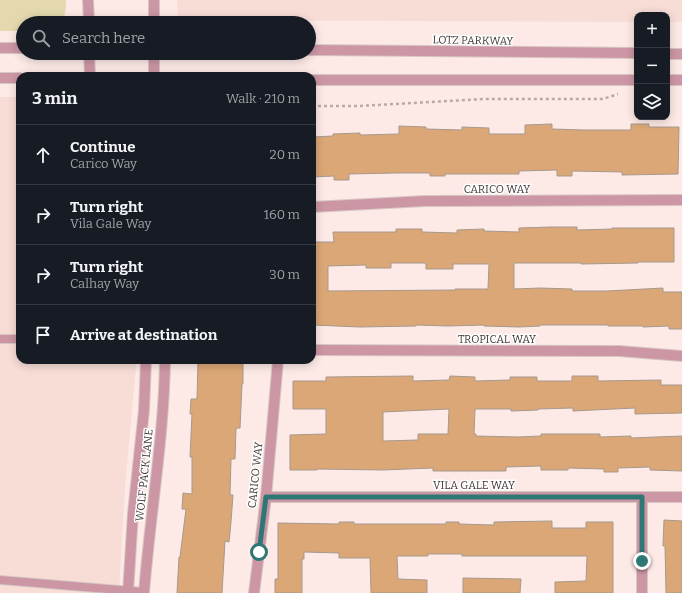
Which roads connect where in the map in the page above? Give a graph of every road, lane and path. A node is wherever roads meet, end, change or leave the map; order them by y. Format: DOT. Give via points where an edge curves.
graph roads {
  1 [pos="88,0"];
  2 [pos="154,0"];
  3 [pos="89,16"];
  4 [pos="154,16"];
  5 [pos="0,48"];
  6 [pos="16,48"];
  7 [pos="316,50"];
  8 [pos="634,53"];
  9 [pos="670,54"];
  10 [pos="682,54"];
  11 [pos="89,60"];
  12 [pos="154,60"];
  13 [pos="90,72"];
  14 [pos="154,72"];
  15 [pos="0,78"];
  16 [pos="16,78"];
  17 [pos="316,80"];
  18 [pos="634,80"];
  19 [pos="670,80"];
  20 [pos="682,80"];
  21 [pos="623,93"];
  22 [pos="316,106"];
  23 [pos="682,200"];
  24 [pos="316,207"];
  25 [pos="0,339"];
  26 [pos="16,339"];
  27 [pos="316,350"];
  28 [pos="682,356"];
  29 [pos="146,364"];
  30 [pos="165,364"];
  31 [pos="278,364"];
  32 [pos="266,497"];
  33 [pos="642,497"];
  34 [pos="682,497"];
  35 [pos="0,580"];
  36 [pos="128,592"];
  37 [pos="144,593"];
  38 [pos="254,593"];
  39 [pos="642,593"];
  1 -- 3 [label="street"];
  2 -- 4 [label="street"];
  5 -- 6 [label="street"];
  7 -- 8 [label="street, LOTZ PARKWAY"];
  9 -- 10 [label="street"];
  11 -- 13 [label="street"];
  12 -- 14 [label="street"];
  15 -- 16 [label="street"];
  17 -- 18 [label="street"];
  19 -- 20 [label="street"];
  21 -- 22 [label="path" via="603,99 485,98 359,106"];
  23 -- 24 [label="street, CARICO WAY" via="425,201"];
  25 -- 26 [label="lane"];
  27 -- 28 [label="street, TROPICAL WAY" via="619,351"];
  29 -- 36 [label="street, WOLF PACK LANE"];
  30 -- 37 [label="street, WOLF PACK LANE" via="162,417"];
  31 -- 32 [label="street, CARICO WAY"];
  32 -- 33 [label="street, VILA GALE WAY"];
  32 -- 38 [label="street, CARICO WAY"];
  33 -- 34 [label="street, VILA GALE WAY"];
  33 -- 39 [label="street"];
  35 -- 36 [label="lane"];
  36 -- 37 [label="lane"];
}
